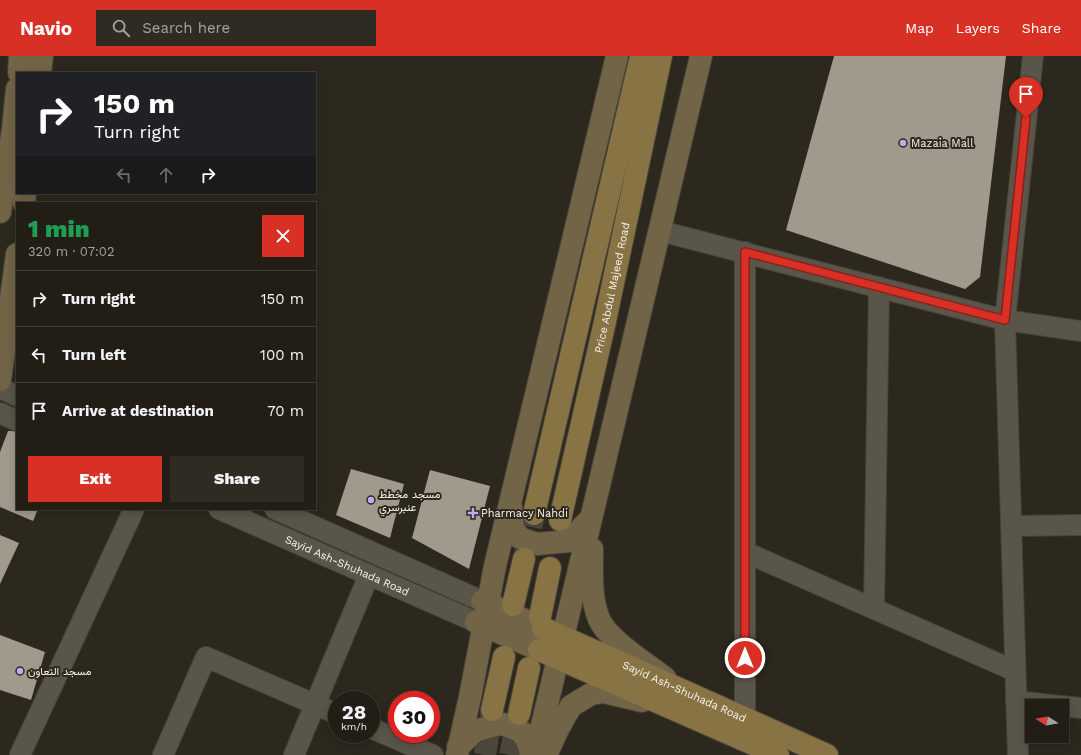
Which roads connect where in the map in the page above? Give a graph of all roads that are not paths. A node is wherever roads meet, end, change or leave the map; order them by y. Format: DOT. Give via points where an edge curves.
graph roads {
  1 [pos="20,56"];
  2 [pos="42,56"];
  3 [pos="617,56"];
  4 [pos="641,56"];
  5 [pos="661,56"];
  6 [pos="701,56"];
  7 [pos="1033,56"];
  8 [pos="19,72"];
  9 [pos="40,72"];
  10 [pos="16,100"];
  11 [pos="0,212"];
  12 [pos="660,230"];
  13 [pos="745,252"];
  14 [pos="16,261"];
  15 [pos="879,287"];
  16 [pos="1005,320"];
  17 [pos="1081,331"];
  18 [pos="0,380"];
  19 [pos="0,388"];
  20 [pos="16,396"];
  21 [pos="0,413"];
  22 [pos="16,421"];
  23 [pos="510,502"];
  24 [pos="134,510"];
  25 [pos="221,510"];
  26 [pos="277,510"];
  27 [pos="534,514"];
  28 [pos="592,517"];
  29 [pos="560,520"];
  30 [pos="1081,525"];
  31 [pos="1011,526"];
  32 [pos="745,552"];
  33 [pos="524,560"];
  34 [pos="550,568"];
  35 [pos="369,575"];
  36 [pos="485,602"];
  37 [pos="513,604"];
  38 [pos="874,608"];
  39 [pos="541,623"];
  40 [pos="480,624"];
  41 [pos="563,637"];
  42 [pos="504,657"];
  43 [pos="542,659"];
  44 [pos="1015,671"];
  45 [pos="675,698"];
  46 [pos="1016,701"];
  47 [pos="1025,702"];
  48 [pos="315,704"];
  49 [pos="1069,707"];
  50 [pos="1081,708"];
  51 [pos="328,710"];
  52 [pos="492,710"];
  53 [pos="519,714"];
  54 [pos="745,718"];
  55 [pos="380,732"];
  56 [pos="458,751"];
  57 [pos="20,755"];
  58 [pos="163,755"];
  59 [pos="294,755"];
  60 [pos="432,755"];
  61 [pos="531,755"];
  62 [pos="535,755"];
  63 [pos="546,755"];
  64 [pos="778,755"];
  65 [pos="827,755"];
  66 [pos="1018,755"];
  1 -- 8 [label="street"];
  2 -- 9 [label="street"];
  3 -- 23 [label="street"];
  4 -- 27 [label="main road, Price Abdul Majeed Road"];
  5 -- 29 [label="main road, Price Abdul Majeed Road"];
  6 -- 12 [label="street"];
  7 -- 16 [label="street"];
  10 -- 11 [label="street"];
  12 -- 13 [label="street"];
  12 -- 28 [label="street"];
  13 -- 15 [label="street"];
  13 -- 32 [label="street"];
  14 -- 18 [label="street"];
  15 -- 16 [label="street"];
  15 -- 38 [label="street"];
  16 -- 17 [label="street"];
  16 -- 31 [label="street"];
  19 -- 20 [label="street"];
  21 -- 22 [label="street"];
  23 -- 28 [label="street" via="513,529 520,538 537,544 569,540"];
  23 -- 36 [label="street"];
  24 -- 57 [label="street"];
  25 -- 35 [label="street, Sayid Ash-Shuhada Road"];
  26 -- 36 [label="street, Sayid Ash-Shuhada Road"];
  28 -- 41 [label="street"];
  28 -- 45 [label="street" via="593,599 600,620 615,639"];
  30 -- 31 [label="street"];
  31 -- 44 [label="street"];
  32 -- 38 [label="street"];
  32 -- 54 [label="street"];
  33 -- 37 [label="main road"];
  34 -- 39 [label="main road"];
  35 -- 40 [label="street, Sayid Ash-Shuhada Road"];
  35 -- 48 [label="street"];
  36 -- 39 [label="street"];
  36 -- 40 [label="street"];
  38 -- 44 [label="street"];
  39 -- 41 [label="main road, Sayid Ash-Shuhada Road"];
  40 -- 43 [label="street"];
  40 -- 56 [label="street"];
  41 -- 43 [label="street"];
  41 -- 45 [label="main road, Sayid Ash-Shuhada Road"];
  42 -- 52 [label="main road"];
  43 -- 45 [label="main road, Sayid Ash-Shuhada Road"];
  43 -- 53 [label="main road"];
  43 -- 62 [label="street"];
  44 -- 46 [label="street"];
  45 -- 54 [label="main road, Sayid Ash-Shuhada Road"];
  45 -- 63 [label="street" via="604,692 591,694 571,706"];
  45 -- 64 [label="main road, Sayid Ash-Shuhada Road"];
  46 -- 47 [label="street"];
  46 -- 66 [label="street"];
  48 -- 51 [label="street"];
  48 -- 58 [label="street" via="206,657"];
  48 -- 59 [label="street"];
  49 -- 50 [label="street"];
  54 -- 65 [label="main road, Sayid Ash-Shuhada Road"];
  55 -- 60 [label="street"];
  56 -- 61 [label="street" via="475,731 503,724 522,732"];
}
